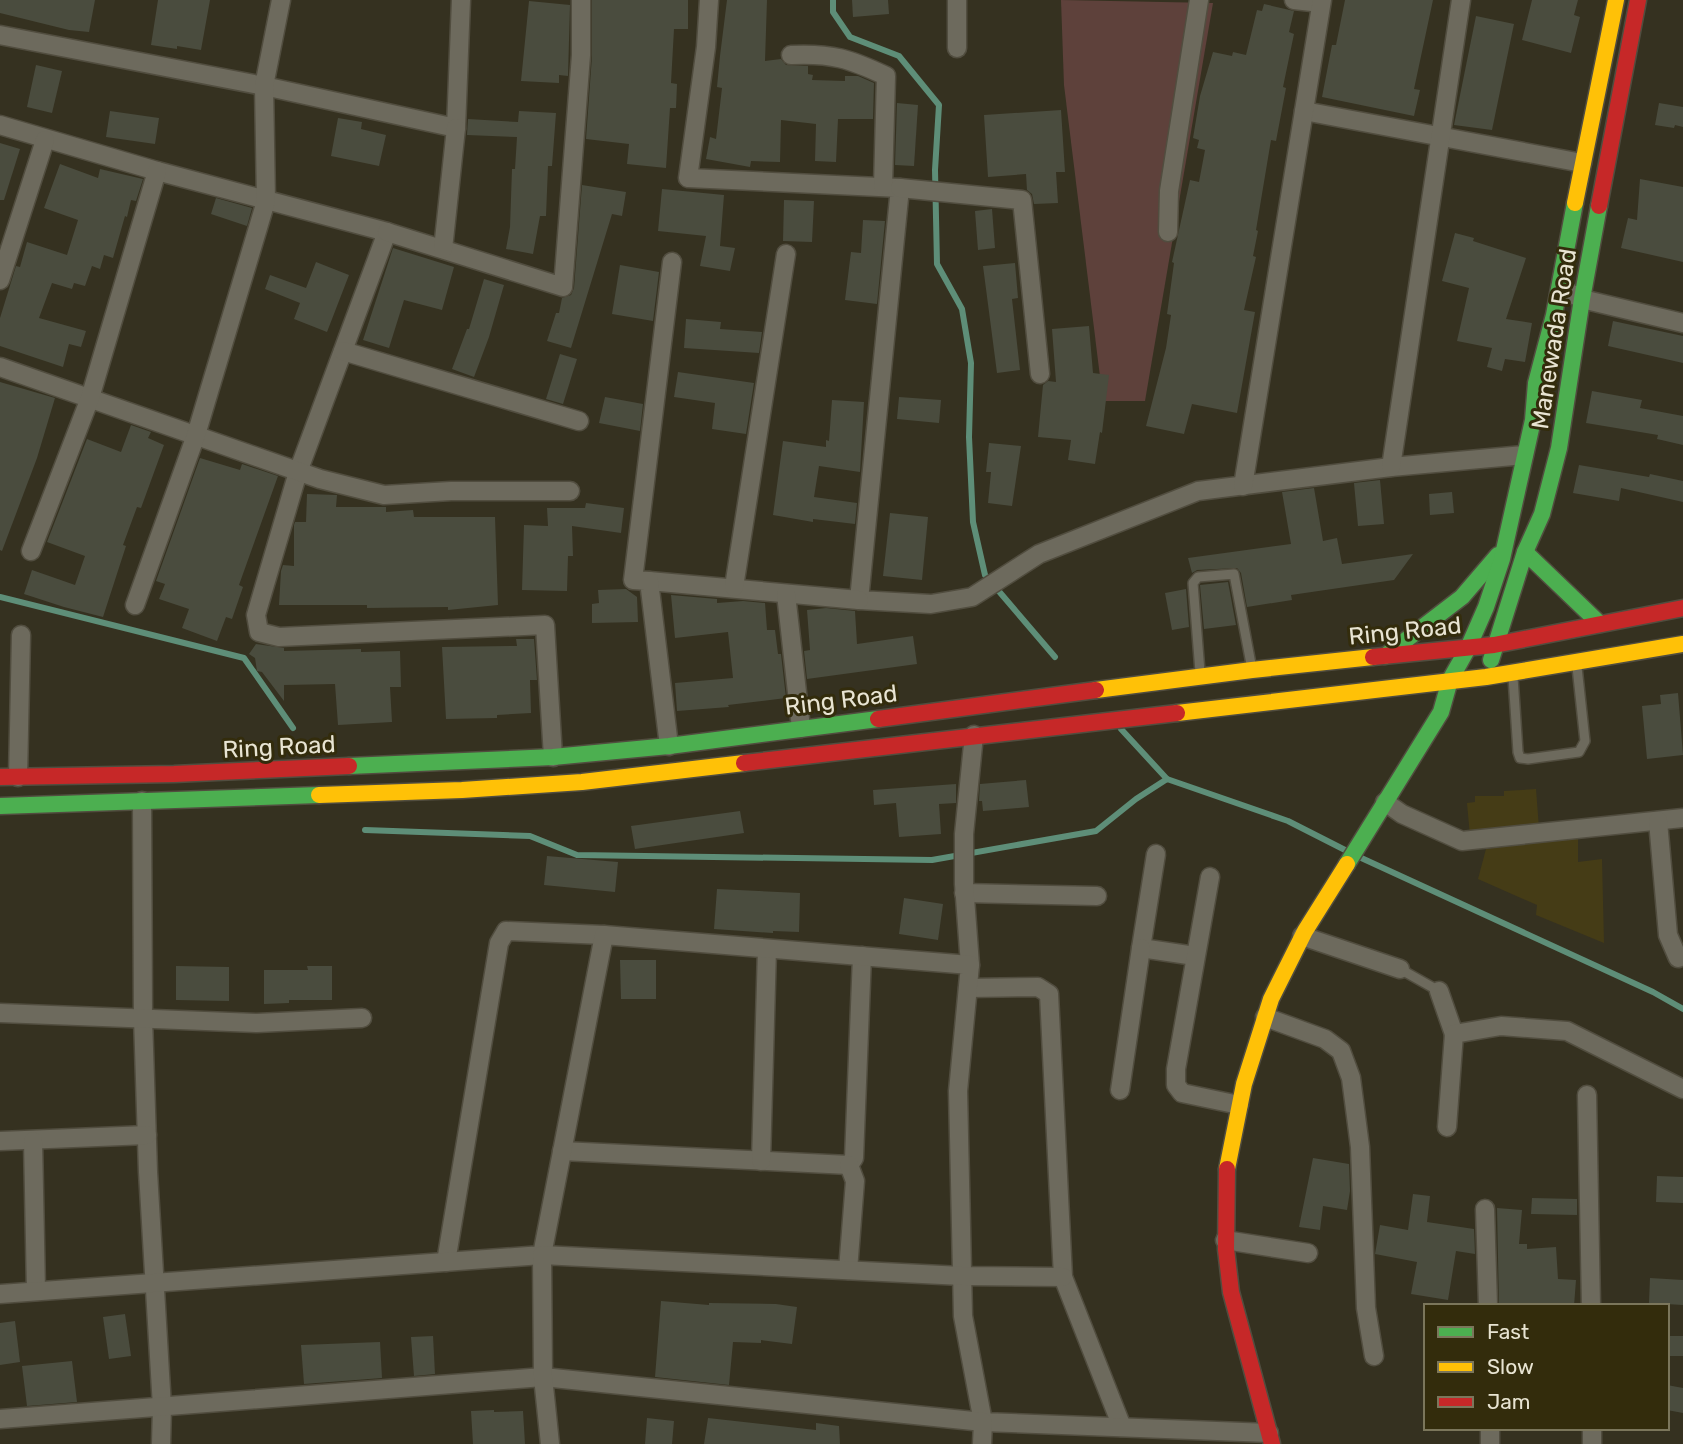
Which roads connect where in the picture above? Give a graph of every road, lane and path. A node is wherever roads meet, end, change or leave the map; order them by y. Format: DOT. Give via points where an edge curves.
graph roads {
  1 [pos="281,0"];
  2 [pos="461,0"];
  3 [pos="582,0"];
  4 [pos="709,0"];
  5 [pos="957,0"];
  6 [pos="1199,0"];
  7 [pos="1294,0"];
  8 [pos="1461,0"];
  9 [pos="1616,0"];
  10 [pos="1638,0"];
  11 [pos="1322,1"];
  12 [pos="0,35"];
  13 [pos="957,48"];
  14 [pos="791,55"];
  15 [pos="264,86"];
  16 [pos="1304,111"];
  17 [pos="0,125"];
  18 [pos="456,128"];
  19 [pos="1441,136"];
  20 [pos="45,140"];
  21 [pos="1582,163"];
  22 [pos="157,171"];
  23 [pos="892,187"];
  24 [pos="266,201"];
  25 [pos="387,232"];
  26 [pos="1168,232"];
  27 [pos="443,249"];
  28 [pos="786,254"];
  29 [pos="672,262"];
  30 [pos="0,280"];
  31 [pos="1558,287"];
  32 [pos="1582,299"];
  33 [pos="1683,323"];
  34 [pos="343,351"];
  35 [pos="0,367"];
  36 [pos="1040,374"];
  37 [pos="90,398"];
  38 [pos="579,421"];
  39 [pos="196,435"];
  40 [pos="1524,455"];
  41 [pos="1391,467"];
  42 [pos="298,472"];
  43 [pos="1243,486"];
  44 [pos="570,491"];
  45 [pos="1505,547"];
  46 [pos="31,551"];
  47 [pos="1525,552"];
  48 [pos="649,581"];
  49 [pos="734,587"];
  50 [pos="786,594"];
  51 [pos="859,600"];
  52 [pos="1682,604"];
  53 [pos="135,605"];
  54 [pos="1600,624"];
  55 [pos="21,635"];
  56 [pos="1683,644"];
  57 [pos="1494,645"];
  58 [pos="1468,648"];
  59 [pos="1385,656"];
  60 [pos="1512,657"];
  61 [pos="1577,662"];
  62 [pos="1252,670"];
  63 [pos="1200,677"];
  64 [pos="1486,677"];
  65 [pos="1450,680"];
  66 [pos="1441,712"];
  67 [pos="801,728"];
  68 [pos="974,735"];
  69 [pos="669,746"];
  70 [pos="553,757"];
  71 [pos="101,776"];
  72 [pos="9,777"];
  73 [pos="142,801"];
  74 [pos="1385,802"];
  75 [pos="101,803"];
  76 [pos="0,806"];
  77 [pos="1683,818"];
  78 [pos="1658,821"];
  79 [pos="1156,854"];
  80 [pos="1210,877"];
  81 [pos="964,888"];
  82 [pos="1097,896"];
  83 [pos="604,935"];
  84 [pos="1302,936"];
  85 [pos="767,948"];
  86 [pos="1141,948"];
  87 [pos="862,956"];
  88 [pos="1195,956"];
  89 [pos="1678,958"];
  90 [pos="970,965"];
  91 [pos="1400,970"];
  92 [pos="968,988"];
  93 [pos="1439,991"];
  94 [pos="0,1013"];
  95 [pos="1265,1017"];
  96 [pos="143,1018"];
  97 [pos="362,1018"];
  98 [pos="1454,1034"];
  99 [pos="1683,1089"];
  100 [pos="1120,1090"];
  101 [pos="1587,1095"];
  102 [pos="1239,1105"];
  103 [pos="1447,1127"];
  104 [pos="147,1135"];
  105 [pos="0,1141"];
  106 [pos="33,1142"];
  107 [pos="562,1151"];
  108 [pos="761,1161"];
  109 [pos="849,1165"];
  110 [pos="1485,1209"];
  111 [pos="1225,1240"];
  112 [pos="1308,1253"];
  113 [pos="542,1255"];
  114 [pos="446,1262"];
  115 [pos="848,1270"];
  116 [pos="962,1276"];
  117 [pos="1063,1276"];
  118 [pos="154,1283"];
  119 [pos="36,1291"];
  120 [pos="0,1294"];
  121 [pos="1488,1304"];
  122 [pos="1591,1304"];
  123 [pos="1374,1356"];
  124 [pos="543,1377"];
  125 [pos="162,1407"];
  126 [pos="0,1419"];
  127 [pos="983,1422"];
  128 [pos="1122,1427"];
  129 [pos="1156,1436"];
  130 [pos="1271,1438"];
  131 [pos="161,1444"];
  132 [pos="550,1444"];
  133 [pos="982,1444"];
  1 -- 15 [label="street"];
  2 -- 18 [label="street"];
  3 -- 27 [label="street" via="563,287"];
  4 -- 23 [label="street" via="688,178"];
  5 -- 13 [label="street"];
  6 -- 26 [label="street" via="1169,191"];
  7 -- 11 [label="street"];
  8 -- 19 [label="street"];
  9 -- 21 [label="main road"];
  10 -- 32 [label="main road, Manewada Road"];
  11 -- 16 [label="street"];
  12 -- 15 [label="street"];
  14 -- 23 [label="street" via="822,53 886,76"];
  15 -- 18 [label="street"];
  15 -- 24 [label="street"];
  16 -- 19 [label="street"];
  16 -- 43 [label="street"];
  17 -- 20 [label="street"];
  18 -- 27 [label="street"];
  19 -- 21 [label="street"];
  19 -- 41 [label="street"];
  20 -- 22 [label="street"];
  20 -- 30 [label="street"];
  21 -- 31 [label="main road"];
  22 -- 24 [label="street"];
  22 -- 37 [label="street"];
  23 -- 36 [label="street" via="1022,200"];
  23 -- 51 [label="street"];
  24 -- 25 [label="street"];
  24 -- 39 [label="street"];
  25 -- 27 [label="street"];
  25 -- 34 [label="street"];
  28 -- 49 [label="street"];
  29 -- 48 [label="street" via="633,580"];
  31 -- 32 [label="street"];
  31 -- 40 [label="main road"];
  32 -- 33 [label="street"];
  32 -- 47 [label="main road, Manewada Road" via="1559,448 1542,514"];
  34 -- 38 [label="street"];
  34 -- 42 [label="street"];
  35 -- 37 [label="street"];
  37 -- 39 [label="street"];
  37 -- 46 [label="street"];
  39 -- 42 [label="street"];
  39 -- 53 [label="street"];
  40 -- 41 [label="street"];
  40 -- 45 [label="main road"];
  41 -- 43 [label="street"];
  42 -- 44 [label="street" via="384,495"];
  42 -- 70 [label="street" via="256,615 259,632 279,637 545,625"];
  43 -- 51 [label="street" via="1198,491 1039,554 972,597 938,604"];
  45 -- 58 [label="main road"];
  45 -- 59 [label="main road" via="1462,597"];
  47 -- 54 [label="main road"];
  47 -- 57 [label="main road, Manewada Road"];
  48 -- 49 [label="street"];
  48 -- 69 [label="street"];
  49 -- 50 [label="street"];
  50 -- 51 [label="street"];
  50 -- 67 [label="street"];
  52 -- 54 [label="main road, Ring Road"];
  54 -- 60 [label="main road, Ring Road"];
  55 -- 72 [label="street"];
  56 -- 61 [label="main road, Ring Road"];
  57 -- 58 [label="main road, Ring Road"];
  57 -- 60 [label="main road, Ring Road"];
  57 -- 64 [label="main road, Manewada Road"];
  58 -- 59 [label="main road, Ring Road"];
  58 -- 65 [label="main road"];
  59 -- 62 [label="main road, Ring Road"];
  60 -- 61 [label="main road, Ring Road"];
  60 -- 61 [label="lane" via="1518,752 1520,758 1528,759 1579,752 1585,741"];
  60 -- 64 [label="main road, Ring Road"];
  62 -- 63 [label="main road, Ring Road"];
  62 -- 63 [label="lane" via="1236,578 1230,573 1198,578 1193,583"];
  63 -- 67 [label="main road, Ring Road"];
  64 -- 65 [label="main road, Ring Road"];
  64 -- 66 [label="main road"];
  65 -- 66 [label="main road"];
  65 -- 68 [label="main road, Ring Road"];
  66 -- 74 [label="main road"];
  67 -- 69 [label="main road, Ring Road"];
  68 -- 73 [label="main road, Ring Road" via="582,782"];
  68 -- 81 [label="street" via="964,834"];
  69 -- 70 [label="main road, Ring Road"];
  70 -- 71 [label="main road, Ring Road"];
  71 -- 72 [label="main road, Ring Road"];
  71 -- 75 [label="main road"];
  73 -- 75 [label="main road, Ring Road"];
  73 -- 96 [label="street"];
  74 -- 78 [label="street" via="1462,841"];
  74 -- 84 [label="main road"];
  75 -- 76 [label="main road, Ring Road"];
  77 -- 78 [label="street"];
  78 -- 89 [label="street" via="1668,934"];
  79 -- 86 [label="street"];
  80 -- 88 [label="street"];
  81 -- 82 [label="street"];
  81 -- 90 [label="street"];
  83 -- 85 [label="street"];
  83 -- 107 [label="street"];
  83 -- 114 [label="street" via="506,931 499,943"];
  84 -- 91 [label="street"];
  84 -- 95 [label="main road"];
  85 -- 87 [label="street"];
  85 -- 108 [label="street"];
  86 -- 88 [label="street"];
  86 -- 100 [label="street"];
  87 -- 90 [label="street"];
  87 -- 109 [label="street" via="855,1158"];
  88 -- 102 [label="street" via="1176,1085 1182,1093"];
  90 -- 92 [label="street"];
  91 -- 93 [label="lane"];
  92 -- 116 [label="street" via="958,1091"];
  92 -- 117 [label="street" via="1038,987 1049,994"];
  93 -- 98 [label="street"];
  94 -- 96 [label="street"];
  95 -- 102 [label="main road"];
  95 -- 123 [label="street" via="1325,1039 1341,1051 1348,1070 1360,1147 1366,1308"];
  96 -- 97 [label="street" via="257,1023"];
  96 -- 104 [label="street"];
  98 -- 99 [label="street" via="1501,1026 1567,1031"];
  98 -- 103 [label="street"];
  101 -- 122 [label="street"];
  102 -- 111 [label="main road" via="1227,1161"];
  104 -- 106 [label="street"];
  104 -- 118 [label="street"];
  105 -- 106 [label="street"];
  106 -- 119 [label="street"];
  107 -- 108 [label="street"];
  107 -- 113 [label="street"];
  108 -- 109 [label="street"];
  109 -- 115 [label="street" via="855,1181"];
  110 -- 121 [label="street"];
  111 -- 112 [label="street"];
  111 -- 130 [label="main road" via="1231,1292"];
  113 -- 114 [label="street"];
  113 -- 115 [label="street"];
  113 -- 124 [label="street"];
  114 -- 118 [label="street"];
  115 -- 116 [label="street"];
  116 -- 117 [label="street"];
  116 -- 127 [label="street" via="963,1317"];
  117 -- 128 [label="street"];
  118 -- 119 [label="street"];
  118 -- 125 [label="street"];
  119 -- 120 [label="street"];
  124 -- 125 [label="street"];
  124 -- 127 [label="street"];
  124 -- 132 [label="street"];
  125 -- 126 [label="street"];
  125 -- 131 [label="street"];
  127 -- 128 [label="street"];
  127 -- 133 [label="street"];
  128 -- 129 [label="street"];
  129 -- 130 [label="street"];
}
